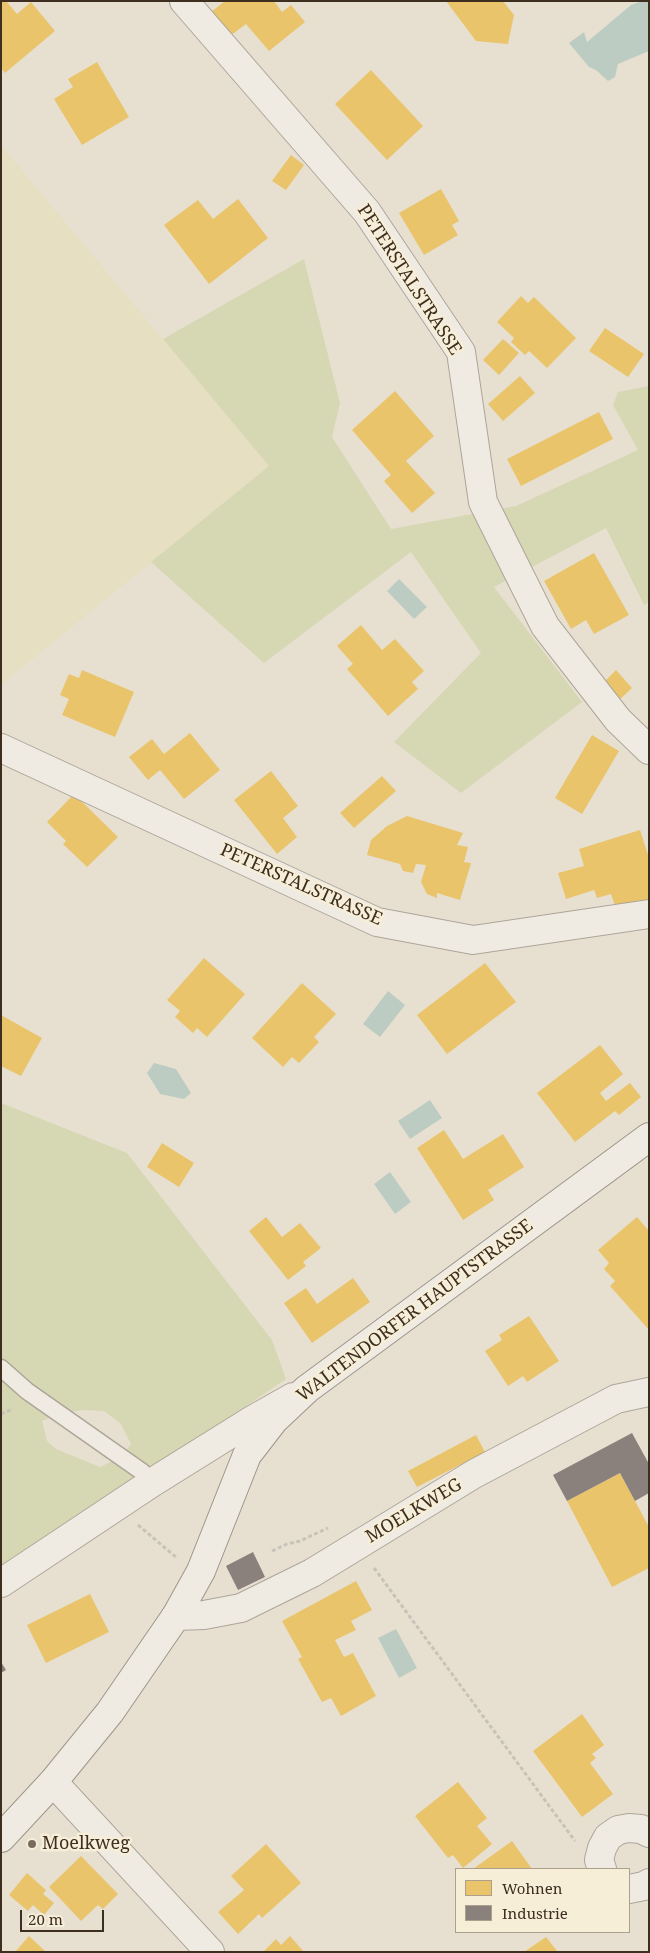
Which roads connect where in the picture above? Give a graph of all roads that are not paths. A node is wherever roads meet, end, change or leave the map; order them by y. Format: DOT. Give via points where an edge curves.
graph roads {
  1 [pos="184,1"];
  2 [pos="1,748"];
  3 [pos="649,750"];
  4 [pos="649,914"];
  5 [pos="649,1137"];
  6 [pos="1,1368"];
  7 [pos="307,1389"];
  8 [pos="649,1392"];
  9 [pos="153,1482"];
  10 [pos="1,1583"];
  11 [pos="176,1616"];
  12 [pos="53,1782"];
  13 [pos="649,1833"];
  14 [pos="1,1838"];
  15 [pos="600,1865"];
  16 [pos="649,1883"];
  17 [pos="630,1889"];
  18 [pos="210,1952"];
  1 -- 3 [label="street, PETERSTALSTRASSE" via="367,212 461,352 483,502 545,626 618,720"];
  2 -- 4 [label="street, PETERSTALSTRASSE" via="377,922 473,940"];
  5 -- 7 [label="street, WALTENDORFER HAUPTSTRASSE"];
  6 -- 9 [label="lane" via="27,1391"];
  7 -- 9 [label="street"];
  7 -- 11 [label="street, WALTENDORFER HAUPTSTRASSE" via="274,1420 247,1455 201,1571"];
  8 -- 11 [label="street, MOELKWEG" via="607,1403 474,1474 312,1573 241,1608"];
  9 -- 10 [label="street"];
  11 -- 12 [label="street, WALTENDORFER HAUPTSTRASSE" via="110,1712"];
  12 -- 14 [label="street, WALTENDORFER HAUPTSTRASSE"];
  12 -- 18 [label="street"];
  13 -- 15 [label="street" via="641,1829 618,1830 608,1837 602,1848"];
  16 -- 17 [label="street"];
}
